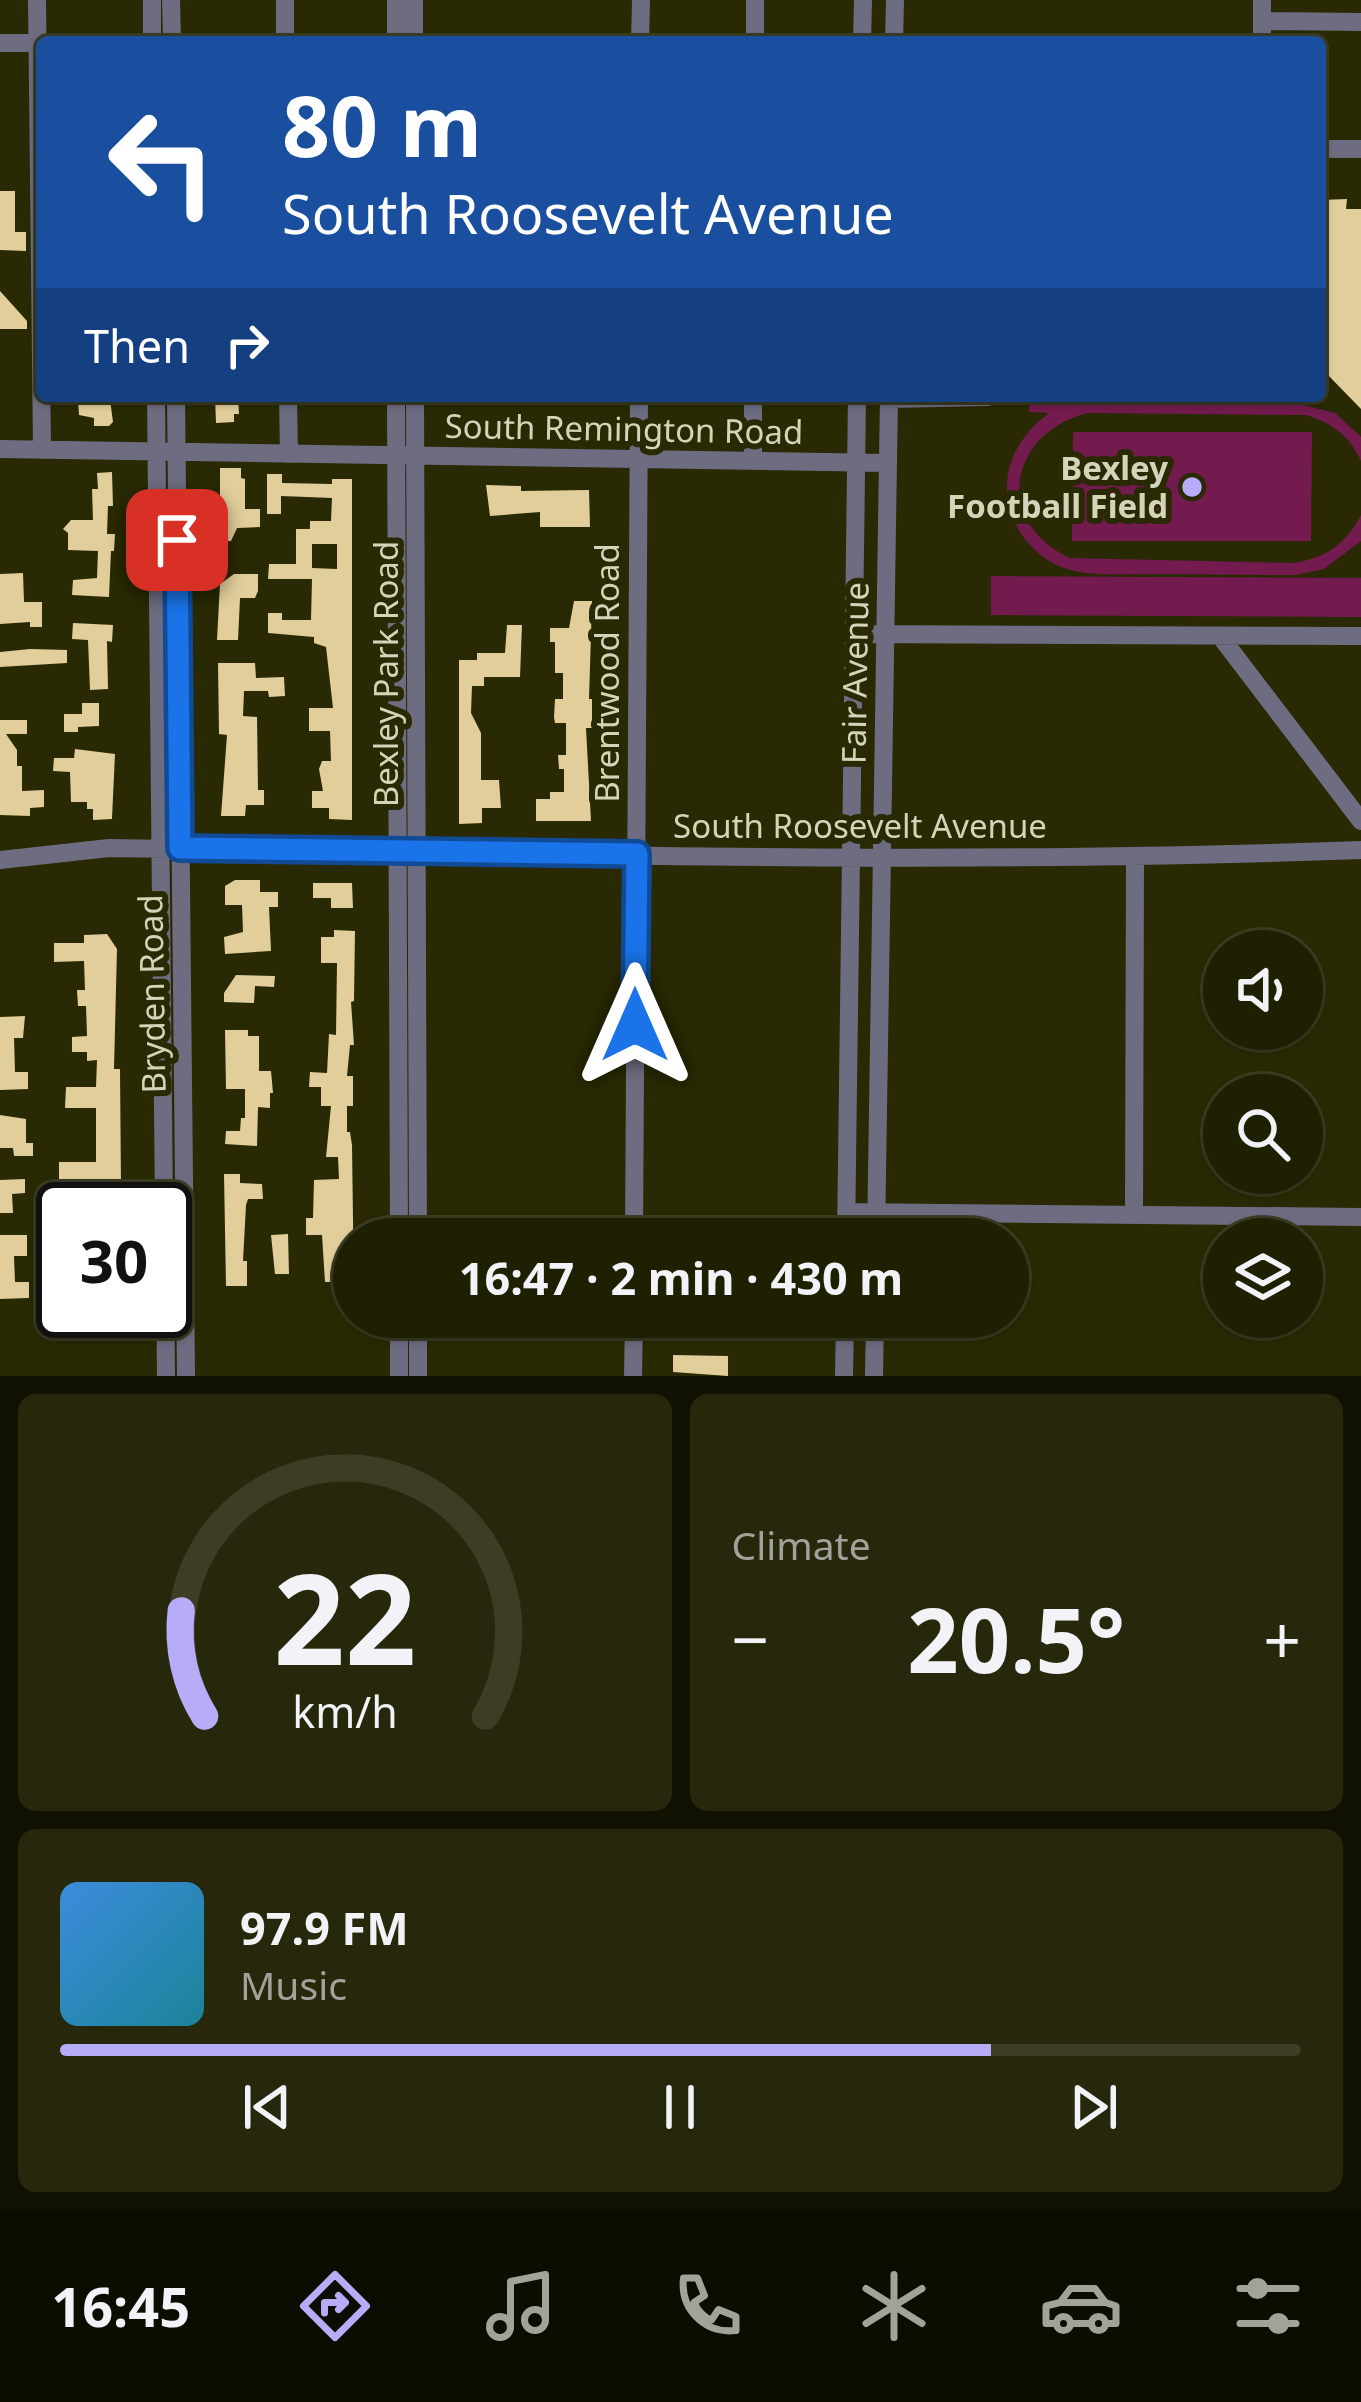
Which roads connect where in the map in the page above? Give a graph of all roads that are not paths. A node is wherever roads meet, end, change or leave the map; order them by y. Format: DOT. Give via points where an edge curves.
graph roads {
  1 [pos="37,0"];
  2 [pos="152,0"];
  3 [pos="171,0"];
  4 [pos="285,0"];
  5 [pos="395,0"];
  6 [pos="414,0"];
  7 [pos="641,0"];
  8 [pos="755,0"];
  9 [pos="863,0"];
  10 [pos="895,0"];
  11 [pos="1262,0"];
  12 [pos="1262,21"];
  13 [pos="1361,22"];
  14 [pos="40,36"];
  15 [pos="152,36"];
  16 [pos="172,36"];
  17 [pos="286,36"];
  18 [pos="396,36"];
  19 [pos="414,36"];
  20 [pos="640,36"];
  21 [pos="755,36"];
  22 [pos="862,36"];
  23 [pos="894,36"];
  24 [pos="1262,36"];
  25 [pos="0,43"];
  26 [pos="36,43"];
  27 [pos="1326,149"];
  28 [pos="1361,149"];
  29 [pos="42,402"];
  30 [pos="157,402"];
  31 [pos="175,402"];
  32 [pos="288,402"];
  33 [pos="398,402"];
  34 [pos="415,402"];
  35 [pos="639,402"];
  36 [pos="753,402"];
  37 [pos="857,402"];
  38 [pos="889,402"];
  39 [pos="0,449"];
  40 [pos="42,450"];
  41 [pos="166,452"];
  42 [pos="289,454"];
  43 [pos="406,456"];
  44 [pos="638,458"];
  45 [pos="752,461"];
  46 [pos="856,463"];
  47 [pos="888,464"];
  48 [pos="854,634"];
  49 [pos="885,634"];
  50 [pos="1220,636"];
  51 [pos="1361,637"];
  52 [pos="1361,820"];
  53 [pos="170,848"];
  54 [pos="407,850"];
  55 [pos="1361,850"];
  56 [pos="637,854"];
  57 [pos="851,857"];
  58 [pos="882,857"];
  59 [pos="1135,857"];
  60 [pos="0,860"];
  61 [pos="173,1127"];
  62 [pos="408,1130"];
  63 [pos="167,1182"];
  64 [pos="174,1182"];
  65 [pos="846,1212"];
  66 [pos="877,1212"];
  67 [pos="1134,1214"];
  68 [pos="1361,1217"];
  69 [pos="401,1218"];
  70 [pos="416,1218"];
  71 [pos="634,1218"];
  72 [pos="846,1218"];
  73 [pos="877,1218"];
  74 [pos="166,1338"];
  75 [pos="183,1338"];
  76 [pos="399,1338"];
  77 [pos="418,1338"];
  78 [pos="634,1338"];
  79 [pos="844,1338"];
  80 [pos="875,1338"];
  81 [pos="166,1376"];
  82 [pos="186,1376"];
  83 [pos="399,1376"];
  84 [pos="418,1376"];
  85 [pos="633,1376"];
  86 [pos="844,1376"];
  87 [pos="874,1376"];
  1 -- 14 [label="street"];
  2 -- 15 [label="street"];
  3 -- 16 [label="street"];
  4 -- 17 [label="street"];
  5 -- 18 [label="street"];
  6 -- 19 [label="street"];
  7 -- 20 [label="street"];
  8 -- 21 [label="street"];
  9 -- 22 [label="street"];
  10 -- 23 [label="street"];
  11 -- 12 [label="street"];
  12 -- 13 [label="street"];
  12 -- 24 [label="street"];
  25 -- 26 [label="street"];
  27 -- 28 [label="street"];
  29 -- 40 [label="street"];
  30 -- 41 [label="street, Bryden Road"];
  31 -- 41 [label="street, Bryden Road"];
  32 -- 42 [label="street"];
  33 -- 43 [label="street, Bexley Park Road"];
  34 -- 43 [label="street, Bexley Park Road"];
  35 -- 44 [label="street, Brentwood Road"];
  36 -- 45 [label="street"];
  37 -- 46 [label="street, Fair Avenue"];
  38 -- 47 [label="street, Fair Avenue"];
  39 -- 40 [label="street, South Remington Road"];
  40 -- 41 [label="street, South Remington Road"];
  41 -- 42 [label="street, South Remington Road"];
  41 -- 53 [label="street, Bryden Road"];
  42 -- 43 [label="street, South Remington Road"];
  43 -- 44 [label="street, South Remington Road"];
  43 -- 54 [label="street, Bexley Park Road"];
  44 -- 45 [label="street, South Remington Road"];
  44 -- 56 [label="street, Brentwood Road"];
  45 -- 46 [label="street, South Remington Road"];
  46 -- 47 [label="street, South Remington Road"];
  46 -- 48 [label="street, Fair Avenue"];
  47 -- 49 [label="street, Fair Avenue"];
  48 -- 49 [label="street"];
  48 -- 57 [label="street, Fair Avenue"];
  49 -- 50 [label="street"];
  49 -- 58 [label="street, Fair Avenue"];
  50 -- 51 [label="street"];
  50 -- 52 [label="street"];
  53 -- 54 [label="street, South Roosevelt Avenue"];
  53 -- 60 [label="street, South Roosevelt Avenue"];
  53 -- 61 [label="street, Bryden Road"];
  54 -- 56 [label="street, South Roosevelt Avenue"];
  54 -- 62 [label="street, Bexley Park Road"];
  55 -- 59 [label="street, South Roosevelt Avenue"];
  56 -- 57 [label="street, South Roosevelt Avenue"];
  56 -- 71 [label="street, Brentwood Road"];
  57 -- 58 [label="street, South Roosevelt Avenue"];
  57 -- 65 [label="street, Fair Avenue"];
  58 -- 59 [label="street, South Roosevelt Avenue"];
  58 -- 66 [label="street, Fair Avenue"];
  59 -- 67 [label="street"];
  61 -- 63 [label="street, Bryden Road"];
  61 -- 64 [label="street, Bryden Road"];
  62 -- 69 [label="street, Bexley Park Road"];
  62 -- 70 [label="street, Bexley Park Road"];
  65 -- 66 [label="street"];
  65 -- 72 [label="street, Fair Avenue"];
  66 -- 67 [label="street"];
  66 -- 73 [label="street, Fair Avenue"];
  67 -- 68 [label="street"];
  74 -- 81 [label="street"];
  75 -- 82 [label="street, Bryden Road"];
  76 -- 83 [label="street"];
  77 -- 84 [label="street"];
  78 -- 85 [label="street"];
  79 -- 86 [label="street"];
  80 -- 87 [label="street"];
}
